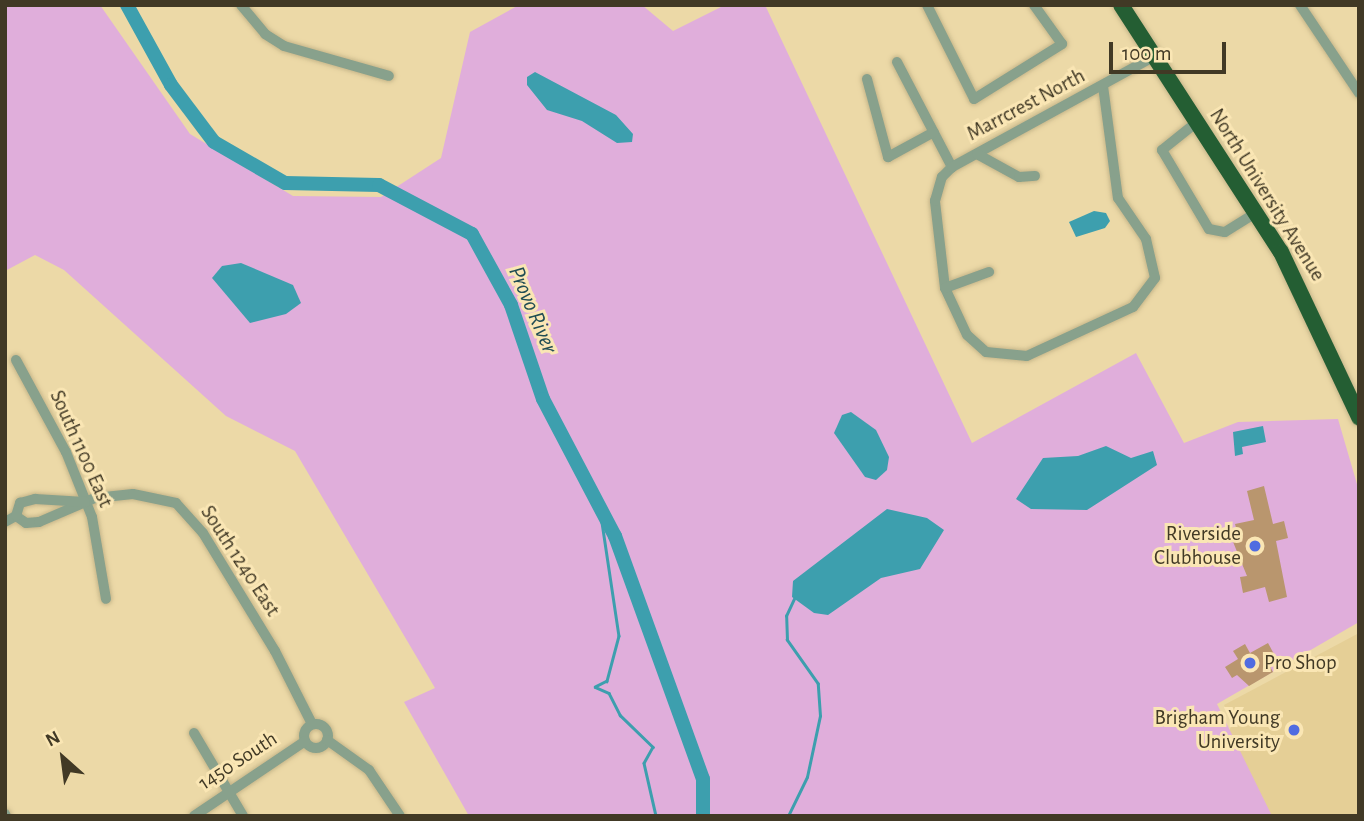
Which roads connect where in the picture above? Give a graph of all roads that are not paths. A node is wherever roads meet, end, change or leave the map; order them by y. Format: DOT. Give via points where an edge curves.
graph roads {
  1 [pos="241,5"];
  2 [pos="927,5"];
  3 [pos="1034,5"];
  4 [pos="1121,5"];
  5 [pos="1300,5"];
  6 [pos="1155,56"];
  7 [pos="897,62"];
  8 [pos="389,76"];
  9 [pos="867,79"];
  10 [pos="1103,86"];
  11 [pos="1359,93"];
  12 [pos="1197,122"];
  13 [pos="934,132"];
  14 [pos="977,154"];
  15 [pos="952,167"];
  16 [pos="1035,176"];
  17 [pos="1256,213"];
  18 [pos="989,272"];
  19 [pos="945,288"];
  20 [pos="16,360"];
  21 [pos="1359,417"];
  22 [pos="86,502"];
  23 [pos="10,519"];
  24 [pos="106,599"];
  25 [pos="312,724"];
  26 [pos="194,733"];
  27 [pos="327,740"];
  28 [pos="305,741"];
  29 [pos="230,793"];
  30 [pos="194,816"];
  31 [pos="243,816"];
  32 [pos="400,816"];
  1 -- 8 [label="street" via="265,34 284,46"];
  2 -- 3 [label="street" via="974,99 1062,44"];
  4 -- 6 [label="highway, North University Avenue"];
  5 -- 11 [label="street"];
  6 -- 10 [label="street, Marrcrest North"];
  6 -- 12 [label="highway, North University Avenue"];
  7 -- 13 [label="street"];
  9 -- 13 [label="street" via="882,146 891,155"];
  10 -- 14 [label="street, Marrcrest North"];
  10 -- 19 [label="street" via="1116,191 1146,239 1155,278 1133,307 1027,356 1003,357 974,345"];
  12 -- 17 [label="highway, North University Avenue"];
  12 -- 17 [label="street" via="1162,150 1209,229 1225,232"];
  13 -- 15 [label="street"];
  14 -- 15 [label="street, Marrcrest North"];
  14 -- 16 [label="street" via="1019,177"];
  15 -- 19 [label="street" via="935,201"];
  17 -- 21 [label="highway, North University Avenue" via="1311,308"];
  18 -- 19 [label="street"];
  20 -- 22 [label="street, South 1100 East" via="66,452"];
  22 -- 23 [label="street" via="39,522"];
  22 -- 23 [label="street" via="35,499 20,503"];
  22 -- 24 [label="street, South 1100 East"];
  22 -- 25 [label="street, South 1240 East" via="146,494 176,503 189,516 275,650"];
  25 -- 27 [label="street, South 1240 East" via="324,727"];
  25 -- 28 [label="street"];
  26 -- 29 [label="street"];
  27 -- 28 [label="street" via="317,748"];
  27 -- 32 [label="street" via="369,770"];
  28 -- 29 [label="street, 1450 South"];
  29 -- 30 [label="street, 1450 South"];
  29 -- 31 [label="street"];
}
